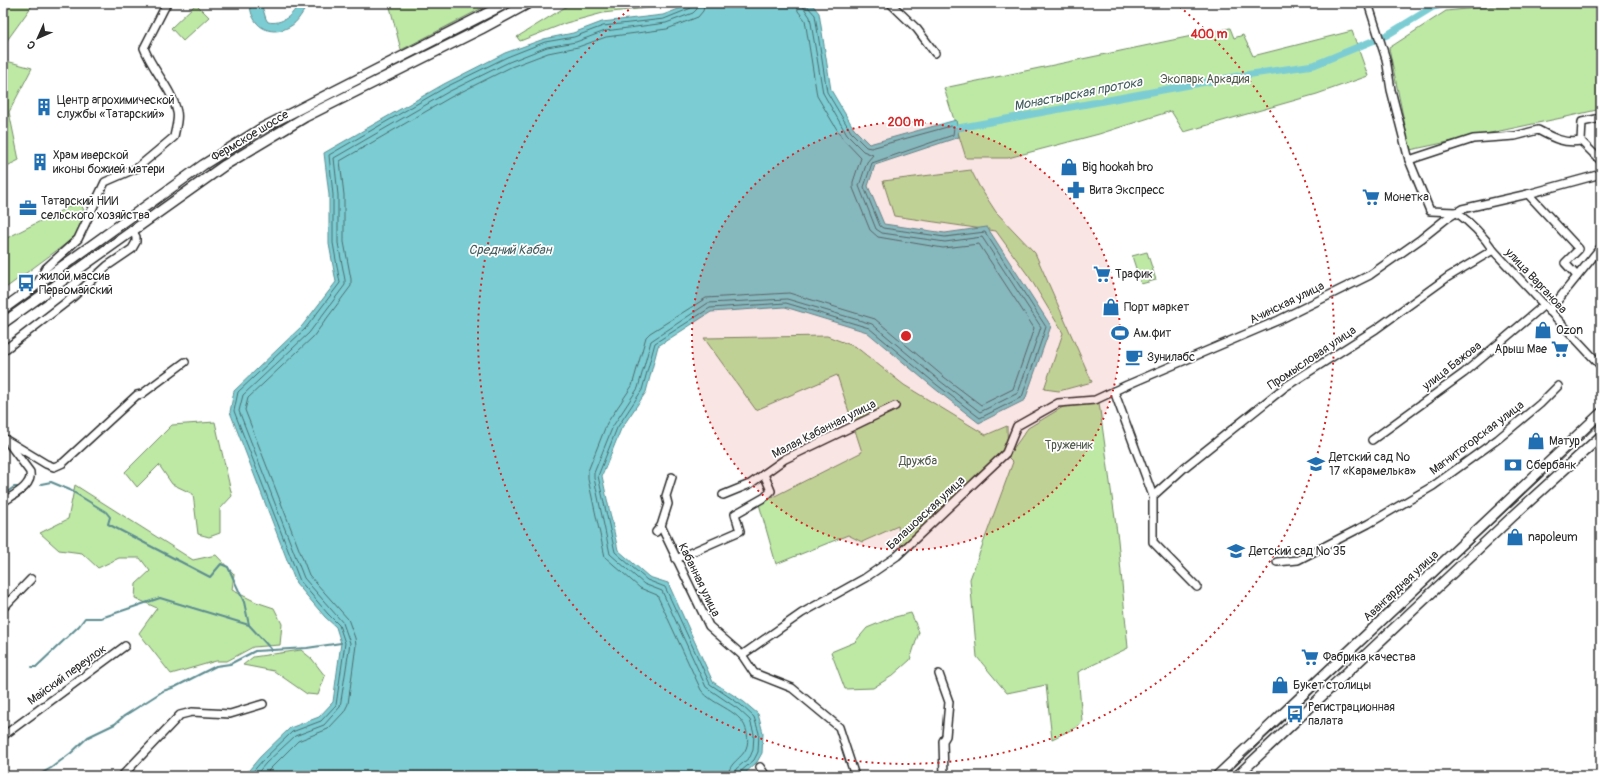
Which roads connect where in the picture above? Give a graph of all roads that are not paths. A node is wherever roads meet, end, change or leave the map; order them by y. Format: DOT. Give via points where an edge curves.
graph roads {
  1 [pos="167,3"];
  2 [pos="507,3"];
  3 [pos="529,3"];
  4 [pos="890,3"];
  5 [pos="1368,3"];
  6 [pos="935,53"];
  7 [pos="1601,118"];
  8 [pos="1581,141"];
  9 [pos="1409,160"];
  10 [pos="1601,162"];
  11 [pos="1601,174"];
  12 [pos="1528,194"];
  13 [pos="1456,212"];
  14 [pos="132,230"];
  15 [pos="1601,247"];
  16 [pos="1493,250"];
  17 [pos="1577,276"];
  18 [pos="36,286"];
  19 [pos="3,309"];
  20 [pos="1546,309"];
  21 [pos="3,323"];
  22 [pos="3,351"];
  23 [pos="185,362"];
  24 [pos="1601,366"];
  25 [pos="1558,386"];
  26 [pos="1114,391"];
  27 [pos="895,406"];
  28 [pos="1601,413"];
  29 [pos="1601,436"];
  30 [pos="3,438"];
  31 [pos="1372,440"];
  32 [pos="9,443"];
  33 [pos="764,474"];
  34 [pos="672,477"];
  35 [pos="722,495"];
  36 [pos="1153,496"];
  37 [pos="3,502"];
  38 [pos="676,559"];
  39 [pos="1277,562"];
  40 [pos="31,579"];
  41 [pos="1197,587"];
  42 [pos="3,608"];
  43 [pos="125,646"];
  44 [pos="742,655"];
  45 [pos="938,674"];
  46 [pos="263,704"];
  47 [pos="3,736"];
  48 [pos="760,767"];
  49 [pos="122,776"];
  50 [pos="766,776"];
  51 [pos="855,776"];
  52 [pos="944,776"];
  53 [pos="1217,776"];
  54 [pos="1237,776"];
  1 -- 18 [label="street" via="144,48 148,60 169,91 178,113 174,137 137,168 104,182 78,239 46,268"];
  2 -- 18 [label="main road, Фермское шоссе" via="262,128 203,166"];
  3 -- 14 [label="main road, Фермское шоссе" via="305,117 225,164"];
  4 -- 6 [label="street" via="917,29"];
  5 -- 9 [label="street" via="1386,59 1391,90"];
  7 -- 8 [label="street" via="1582,122"];
  8 -- 9 [label="street" via="1557,140 1538,130 1515,136 1473,139"];
  8 -- 10 [label="street"];
  9 -- 13 [label="street" via="1430,211"];
  11 -- 12 [label="street"];
  12 -- 13 [label="street"];
  12 -- 17 [label="street" via="1578,249 1565,263"];
  13 -- 16 [label="street, улица Варганова" via="1469,221"];
  13 -- 26 [label="street, Ачинская улица" via="1366,277 1279,320"];
  14 -- 21 [label="main road, Фермское шоссе"];
  14 -- 22 [label="street" via="136,242 132,249 107,266 73,297"];
  15 -- 17 [label="street, улица Бажова"];
  16 -- 20 [label="street, улица Варганова"];
  16 -- 36 [label="street, Промысловая улица" via="1448,277 1376,329 1285,387"];
  17 -- 20 [label="street, улица Бажова"];
  18 -- 19 [label="main road, Фермское шоссе"];
  20 -- 24 [label="street, улица Варганова"];
  20 -- 31 [label="street, улица Бажова"];
  23 -- 32 [label="street" via="142,394 137,395 63,463 54,467"];
  25 -- 39 [label="street, Магнитогорская улица" via="1498,439 1433,486 1368,524 1298,560"];
  26 -- 36 [label="street"];
  26 -- 44 [label="street, Балашовская улица" via="1095,400 1058,403 1017,426 1006,453 897,556 865,578 802,613"];
  27 -- 33 [label="street, Малая Кабанная улица" via="785,459"];
  28 -- 53 [label="main road, Авангардная улица"];
  29 -- 54 [label="main road"];
  30 -- 32 [label="street"];
  32 -- 37 [label="street" via="31,477 25,486"];
  33 -- 35 [label="street, Малая Кабанная улица" via="750,484"];
  33 -- 38 [label="street, Малая Кабанная улица" via="771,491 735,514 740,531"];
  34 -- 38 [label="street, Кабанная улица" via="666,496 668,504 658,529"];
  36 -- 41 [label="street" via="1153,542"];
  38 -- 44 [label="street, Кабанная улица" via="709,626"];
  40 -- 42 [label="street"];
  43 -- 47 [label="street, Майский переулок"];
  44 -- 51 [label="street, Кабанная улица" via="754,673 792,688 839,727"];
  45 -- 52 [label="street" via="950,702 946,736 943,741"];
  46 -- 49 [label="street" via="230,714 192,712 180,715"];
  48 -- 50 [label="street"];
}
